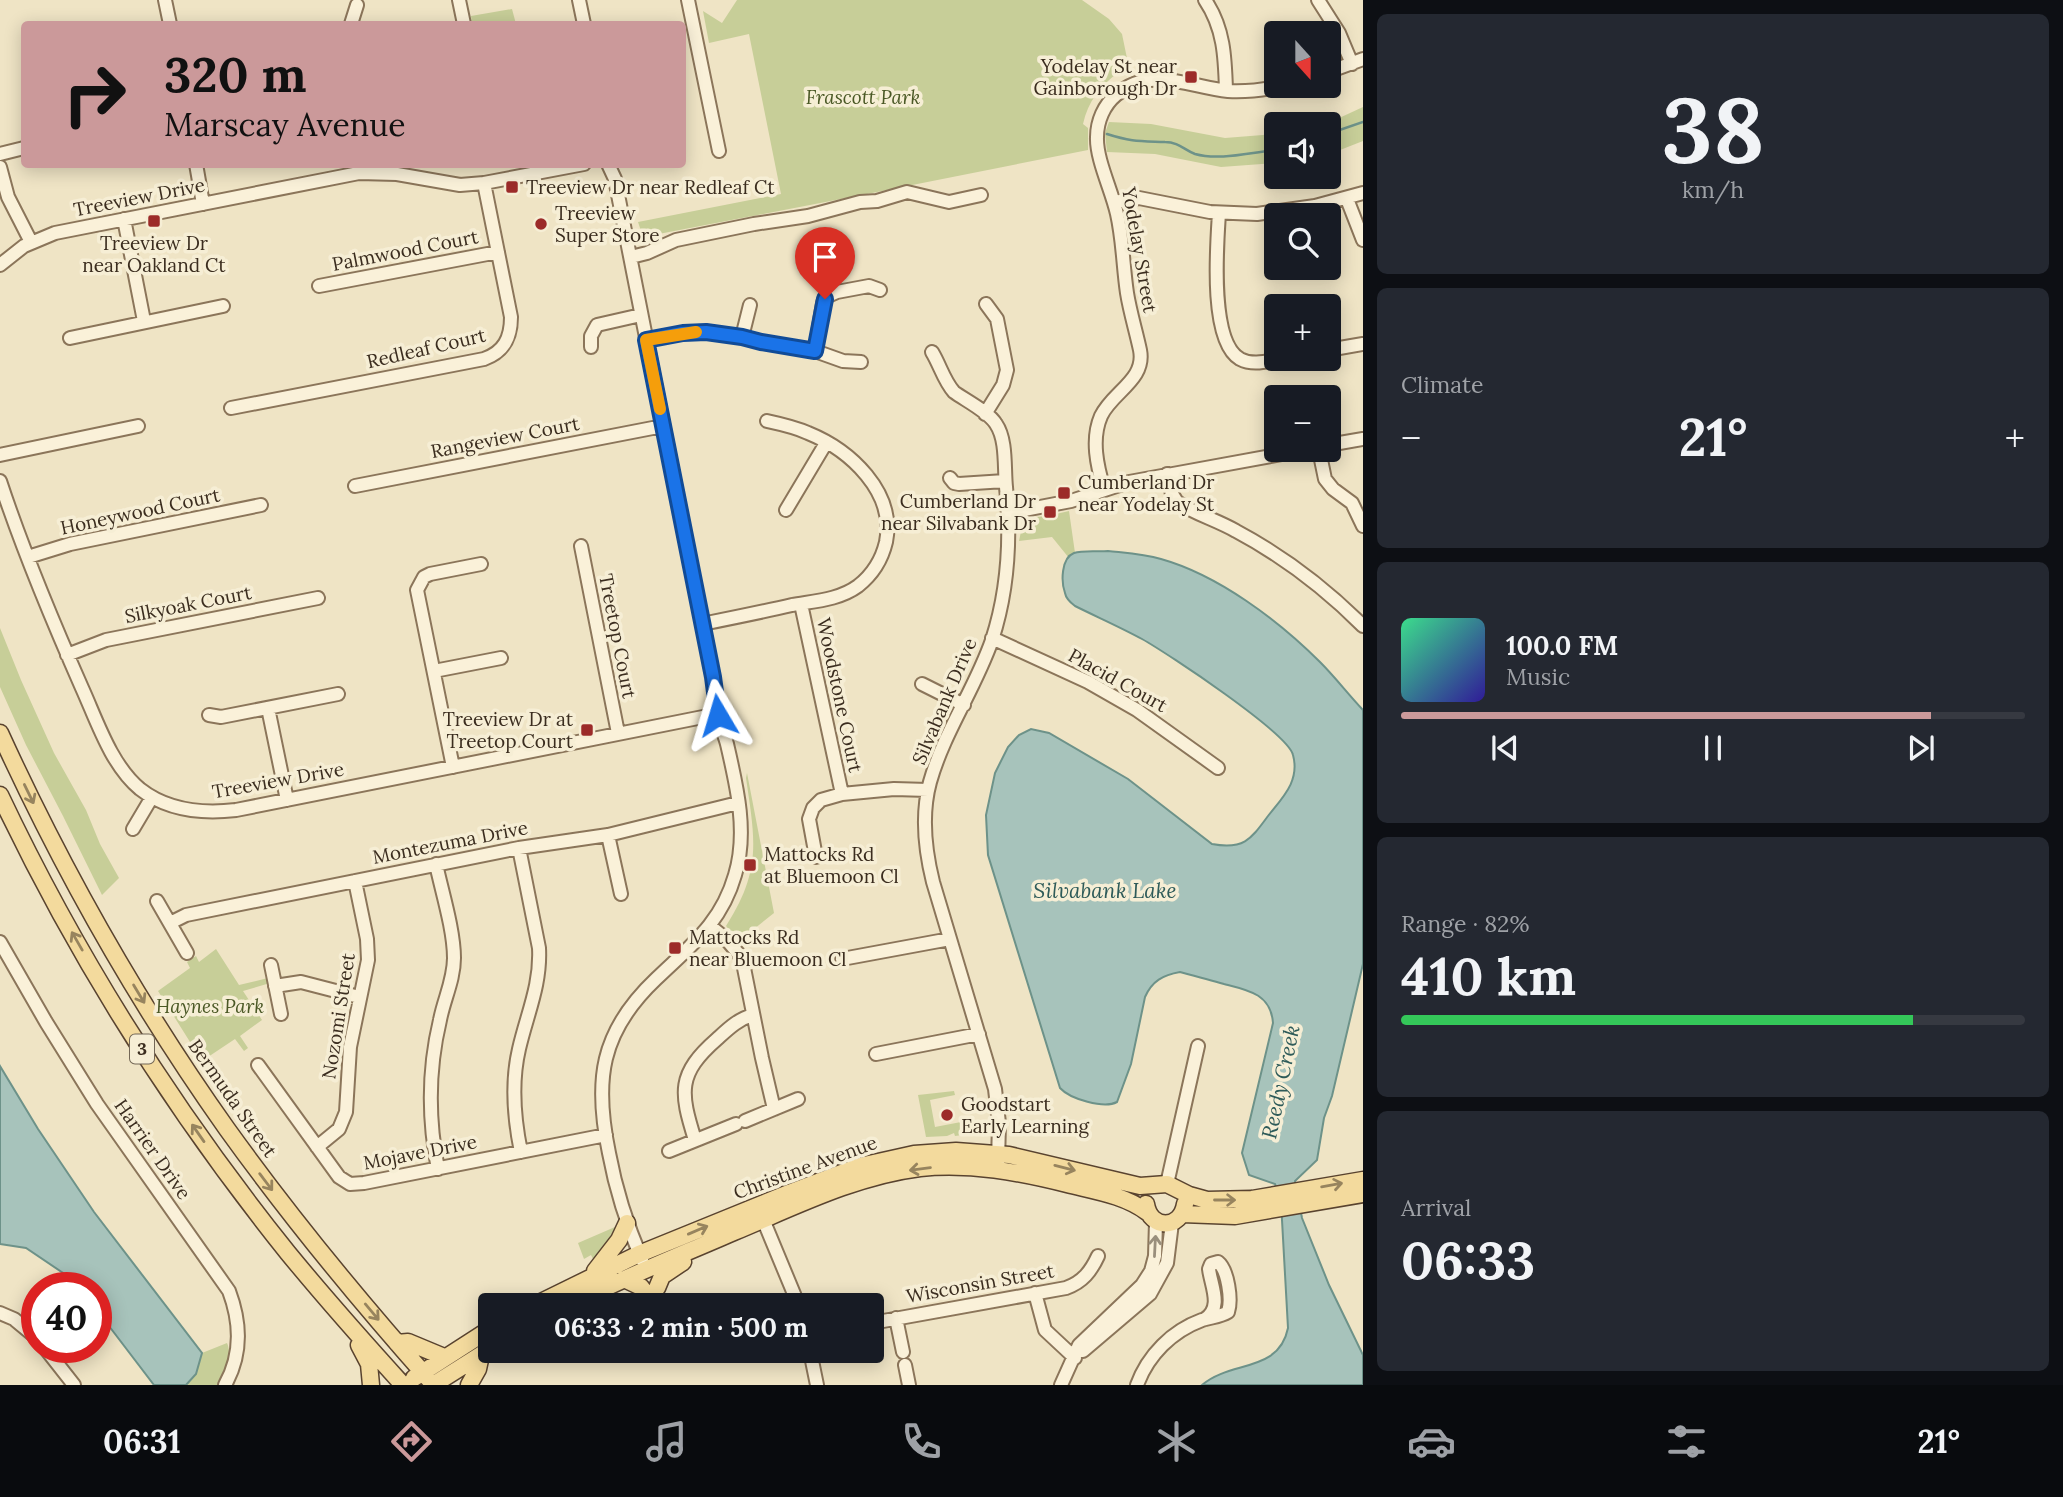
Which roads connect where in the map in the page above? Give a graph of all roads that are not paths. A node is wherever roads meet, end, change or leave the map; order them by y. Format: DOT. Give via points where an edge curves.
graph roads {
  1 [pos="165,0"];
  2 [pos="459,0"];
  3 [pos="579,0"];
  4 [pos="688,0"];
  5 [pos="1205,0"];
  6 [pos="1318,0"];
  7 [pos="357,5"];
  8 [pos="169,21"];
  9 [pos="352,21"];
  10 [pos="463,21"];
  11 [pos="583,21"];
  12 [pos="1358,61"];
  13 [pos="1341,67"];
  14 [pos="1264,89"];
  15 [pos="1226,90"];
  16 [pos="21,149"];
  17 [pos="719,151"];
  18 [pos="0,154"];
  19 [pos="0,167"];
  20 [pos="197,168"];
  21 [pos="610,168"];
  22 [pos="532,169"];
  23 [pos="484,183"];
  24 [pos="1363,193"];
  25 [pos="981,195"];
  26 [pos="1347,199"];
  27 [pos="1114,202"];
  28 [pos="1330,203"];
  29 [pos="204,204"];
  30 [pos="1219,213"];
  31 [pos="1264,214"];
  32 [pos="124,219"];
  33 [pos="1363,240"];
  34 [pos="30,243"];
  35 [pos="498,252"];
  36 [pos="631,257"];
  37 [pos="0,265"];
  38 [pos="319,286"];
  39 [pos="880,290"];
  40 [pos="986,304"];
  41 [pos="750,305"];
  42 [pos="223,306"];
  43 [pos="641,315"];
  44 [pos="144,321"];
  45 [pos="742,337"];
  46 [pos="70,338"];
  47 [pos="646,340"];
  48 [pos="1363,344"];
  49 [pos="591,347"];
  50 [pos="1341,348"];
  51 [pos="815,351"];
  52 [pos="932,352"];
  53 [pos="861,362"];
  54 [pos="1264,362"];
  55 [pos="231,408"];
  56 [pos="985,414"];
  57 [pos="767,421"];
  58 [pos="138,426"];
  59 [pos="663,426"];
  60 [pos="1363,439"];
  61 [pos="827,443"];
  62 [pos="1341,443"];
  63 [pos="0,454"];
  64 [pos="1264,457"];
  65 [pos="1321,462"];
  66 [pos="1167,474"];
  67 [pos="950,478"];
  68 [pos="0,481"];
  69 [pos="1005,481"];
  70 [pos="355,486"];
  71 [pos="1104,489"];
  72 [pos="261,505"];
  73 [pos="786,510"];
  74 [pos="1009,513"];
  75 [pos="1363,526"];
  76 [pos="581,546"];
  77 [pos="28,557"];
  78 [pos="481,564"];
  79 [pos="318,598"];
  80 [pos="801,604"];
  81 [pos="702,624"];
  82 [pos="1363,626"];
  83 [pos="992,638"];
  84 [pos="67,654"];
  85 [pos="501,658"];
  86 [pos="434,671"];
  87 [pos="922,684"];
  88 [pos="338,694"];
  89 [pos="964,705"];
  90 [pos="268,708"];
  91 [pos="209,715"];
  92 [pos="718,715"];
  93 [pos="0,733"];
  94 [pos="618,733"];
  95 [pos="453,767"];
  96 [pos="1218,768"];
  97 [pos="928,790"];
  98 [pos="842,794"];
  99 [pos="0,795"];
  100 [pos="152,797"];
  101 [pos="287,800"];
  102 [pos="738,803"];
  103 [pos="133,829"];
  104 [pos="608,835"];
  105 [pos="519,848"];
  106 [pos="816,857"];
  107 [pos="436,864"];
  108 [pos="355,881"];
  109 [pos="621,894"];
  110 [pos="157,901"];
  111 [pos="170,923"];
  112 [pos="710,926"];
  113 [pos="950,939"];
  114 [pos="0,942"];
  115 [pos="187,953"];
  116 [pos="842,960"];
  117 [pos="271,965"];
  118 [pos="275,986"];
  119 [pos="359,998"];
  120 [pos="281,1014"];
  121 [pos="753,1015"];
  122 [pos="979,1034"];
  123 [pos="1198,1046"];
  124 [pos="876,1054"];
  125 [pos="258,1065"];
  126 [pos="797,1099"];
  127 [pos="774,1109"];
  128 [pos="606,1135"];
  129 [pos="695,1140"];
  130 [pos="317,1147"];
  131 [pos="669,1151"];
  132 [pos="521,1152"];
  133 [pos="998,1161"];
  134 [pos="439,1168"];
  135 [pos="1363,1180"];
  136 [pos="1167,1187"];
  137 [pos="1363,1194"];
  138 [pos="1303,1197"];
  139 [pos="1274,1203"];
  140 [pos="760,1213"];
  141 [pos="1164,1218"];
  142 [pos="626,1223"];
  143 [pos="714,1241"];
  144 [pos="639,1254"];
  145 [pos="1098,1256"];
  146 [pos="646,1270"];
  147 [pos="591,1276"];
  148 [pos="624,1279"];
  149 [pos="657,1288"];
  150 [pos="558,1293"];
  151 [pos="595,1293"];
  152 [pos="645,1293"];
  153 [pos="794,1293"];
  154 [pos="1035,1293"];
  155 [pos="0,1313"];
  156 [pos="896,1318"];
  157 [pos="1207,1319"];
  158 [pos="884,1320"];
  159 [pos="21,1325"];
  160 [pos="356,1332"];
  161 [pos="478,1336"];
  162 [pos="397,1343"];
  163 [pos="444,1357"];
  164 [pos="478,1357"];
  165 [pos="1075,1358"];
  166 [pos="57,1363"];
  167 [pos="480,1363"];
  168 [pos="812,1363"];
  169 [pos="422,1372"];
  170 [pos="74,1385"];
  171 [pos="225,1385"];
  172 [pos="371,1385"];
  173 [pos="403,1385"];
  174 [pos="434,1385"];
  175 [pos="469,1385"];
  176 [pos="817,1385"];
  177 [pos="909,1385"];
  178 [pos="1061,1385"];
  179 [pos="1137,1385"];
  1 -- 8 [label="street"];
  2 -- 10 [label="street"];
  3 -- 11 [label="street"];
  4 -- 17 [label="street"];
  5 -- 15 [label="street" via="1221,34"];
  6 -- 12 [label="street"];
  7 -- 9 [label="street"];
  12 -- 13 [label="street"];
  14 -- 15 [label="street, Yodelay Street"];
  15 -- 27 [label="street, Yodelay Street" via="1153,78 1134,83 1113,97 1101,117 1097,140"];
  16 -- 18 [label="street"];
  19 -- 34 [label="street" via="8,197"];
  20 -- 29 [label="street"];
  21 -- 36 [label="street"];
  22 -- 23 [label="street, Treeview Drive"];
  23 -- 29 [label="street, Treeview Drive" via="460,185 359,173"];
  23 -- 35 [label="street, Redleaf Court"];
  24 -- 26 [label="street"];
  25 -- 36 [label="street" via="949,202 908,192 676,240"];
  26 -- 28 [label="street"];
  26 -- 33 [label="street"];
  27 -- 30 [label="street" via="1139,198"];
  27 -- 71 [label="street, Yodelay Street" via="1140,355 1135,376 1099,421 1096,453"];
  29 -- 32 [label="street, Treeview Drive"];
  30 -- 31 [label="street"];
  30 -- 54 [label="street" via="1216,281 1225,340 1243,361"];
  32 -- 34 [label="street, Treeview Drive" via="55,233"];
  32 -- 44 [label="street"];
  34 -- 37 [label="street, Treeview Drive"];
  35 -- 38 [label="street, Palmwood Court"];
  35 -- 55 [label="street, Redleaf Court" via="511,327 508,341 497,352"];
  36 -- 43 [label="street"];
  39 -- 51 [label="street" via="869,286 828,296"];
  40 -- 56 [label="street" via="997,318 1007,370"];
  41 -- 45 [label="street"];
  42 -- 44 [label="street"];
  43 -- 47 [label="street"];
  43 -- 49 [label="street" via="597,325"];
  44 -- 46 [label="street"];
  45 -- 47 [label="street" via="691,332"];
  45 -- 51 [label="street"];
  47 -- 59 [label="street"];
  48 -- 50 [label="street"];
  51 -- 53 [label="street"];
  52 -- 56 [label="street, Silvabank Drive" via="954,392"];
  56 -- 69 [label="street, Silvabank Drive" via="1000,433"];
  57 -- 61 [label="street"];
  58 -- 63 [label="street"];
  59 -- 70 [label="street, Rangeview Court"];
  59 -- 81 [label="street"];
  60 -- 62 [label="street"];
  61 -- 73 [label="street"];
  61 -- 80 [label="street" via="854,462 875,487 886,512 886,540 878,563 857,586 832,598"];
  64 -- 66 [label="street"];
  65 -- 75 [label="street" via="1325,479 1352,503"];
  66 -- 71 [label="street"];
  66 -- 82 [label="street" via="1177,502 1273,552"];
  67 -- 69 [label="street" via="960,484"];
  68 -- 77 [label="street, Treeview Drive"];
  69 -- 74 [label="street, Silvabank Drive"];
  71 -- 74 [label="street"];
  72 -- 77 [label="street, Honeywood Court" via="70,544"];
  74 -- 83 [label="street, Silvabank Drive" via="1007,565"];
  76 -- 94 [label="street, Treetop Court"];
  77 -- 84 [label="street, Treeview Drive"];
  78 -- 86 [label="street" via="430,574 418,586"];
  79 -- 84 [label="street, Silkyoak Court" via="106,639"];
  80 -- 81 [label="street"];
  80 -- 98 [label="street, Woodstone Court"];
  81 -- 92 [label="street"];
  83 -- 89 [label="street, Silvabank Drive"];
  83 -- 96 [label="street, Placid Court" via="1113,696"];
  84 -- 100 [label="street, Treeview Drive" via="117,761"];
  85 -- 86 [label="street"];
  86 -- 95 [label="street"];
  87 -- 89 [label="street"];
  88 -- 90 [label="street"];
  89 -- 97 [label="street, Silvabank Drive"];
  90 -- 91 [label="street"];
  90 -- 101 [label="street"];
  92 -- 94 [label="street, Treeview Drive"];
  92 -- 102 [label="street"];
  93 -- 162 [label="main road, Bermuda Street / 3, one-way" via="88,907 179,1058 272,1190"];
  94 -- 95 [label="street, Treeview Drive"];
  95 -- 101 [label="street, Treeview Drive"];
  97 -- 98 [label="street"];
  97 -- 113 [label="street, Silvabank Drive" via="926,848"];
  98 -- 106 [label="street" via="821,800 810,814"];
  160 -- 99 [label="main road, 3, one-way" via="264,1223 169,1091 69,928"];
  100 -- 101 [label="street, Treeview Drive" via="183,809 214,813"];
  100 -- 103 [label="street"];
  102 -- 104 [label="street, Montezuma Drive"];
  102 -- 112 [label="street" via="742,829 738,865 725,902"];
  104 -- 105 [label="street, Montezuma Drive"];
  104 -- 109 [label="street"];
  105 -- 107 [label="street, Montezuma Drive"];
  105 -- 132 [label="street" via="540,961 515,1075"];
  107 -- 108 [label="street, Montezuma Drive"];
  107 -- 134 [label="street" via="454,956 432,1069 431,1125"];
  108 -- 111 [label="street, Montezuma Drive" via="186,915"];
  108 -- 119 [label="street, Nozomi Street" via="369,950"];
  110 -- 111 [label="street"];
  111 -- 115 [label="street"];
  112 -- 121 [label="street" via="740,956"];
  112 -- 128 [label="street" via="641,993 615,1033 602,1083"];
  113 -- 116 [label="street"];
  113 -- 122 [label="street, Silvabank Drive"];
  114 -- 171 [label="street, Harrier Drive" via="97,1104 229,1291 239,1330 236,1358"];
  117 -- 118 [label="street"];
  118 -- 119 [label="street" via="301,982"];
  118 -- 120 [label="street"];
  119 -- 130 [label="street, Nozomi Street" via="349,1047 346,1112 339,1129"];
  121 -- 127 [label="street"];
  121 -- 129 [label="street" via="736,1023 698,1055 691,1067 684,1092"];
  122 -- 124 [label="street"];
  122 -- 133 [label="street, Silvabank Drive" via="999,1111"];
  123 -- 136 [label="street"];
  125 -- 130 [label="street, Mojave Drive"];
  126 -- 127 [label="street"];
  127 -- 129 [label="street"];
  128 -- 132 [label="street, Mojave Drive"];
  128 -- 142 [label="street"];
  129 -- 131 [label="street"];
  130 -- 134 [label="street, Mojave Drive" via="339,1177 350,1184"];
  132 -- 134 [label="street, Mojave Drive"];
  133 -- 136 [label="main road, Christine Avenue, one-way" via="1030,1159 1140,1186"];
  133 -- 140 [label="main road, Christine Avenue" via="956,1151 877,1161"];
  133 -- 141 [label="main road, Christine Avenue" via="1129,1200"];
  138 -- 135 [label="main road, Christine Avenue, one-way"];
  136 -- 139 [label="main road, Christine Avenue, one-way" via="1207,1200"];
  136 -- 141 [label="main road" via="1185,1201"];
  136 -- 141 [label="main road" via="1147,1196 1145,1203"];
  137 -- 138 [label="main road, Christine Avenue"];
  138 -- 139 [label="main road, Christine Avenue"];
  139 -- 141 [label="main road, Christine Avenue" via="1235,1216"];
  140 -- 143 [label="main road, Christine Avenue"];
  144 -- 140 [label="main road, Christine Avenue, one-way"];
  140 -- 153 [label="street"];
  141 -- 165 [label="street" via="1167,1263 1150,1294"];
  142 -- 144 [label="street"];
  142 -- 147 [label="main road" via="619,1240"];
  143 -- 146 [label="main road, Christine Avenue"];
  143 -- 149 [label="main road" via="662,1276"];
  144 -- 146 [label="street"];
  144 -- 147 [label="main road, Christine Avenue"];
  145 -- 154 [label="street, Wisconsin Street" via="1075,1285"];
  146 -- 148 [label="main road, Christine Avenue"];
  147 -- 150 [label="main road, Christine Avenue"];
  148 -- 151 [label="main road, Christine Avenue"];
  148 -- 152 [label="main road"];
  154 -- 156 [label="street, Wisconsin Street"];
  154 -- 165 [label="street" via="1045,1330"];
  155 -- 159 [label="street"];
  156 -- 158 [label="street, Wisconsin Street"];
  156 -- 177 [label="street, Wisconsin Street"];
  157 -- 179 [label="street" via="1167,1341"];
  160 -- 172 [label="main road" via="369,1364"];
  160 -- 173 [label="main road, 3"];
  161 -- 163 [label="main road"];
  162 -- 163 [label="main road" via="408,1342"];
  162 -- 169 [label="main road, Bermuda Street / 3"];
  163 -- 169 [label="main road"];
  164 -- 174 [label="main road"];
  165 -- 178 [label="street"];
  166 -- 170 [label="street"];
  167 -- 175 [label="main road"];
  168 -- 176 [label="street"];
  169 -- 173 [label="main road"];
  169 -- 174 [label="main road, Bermuda Street / 3"];
}
